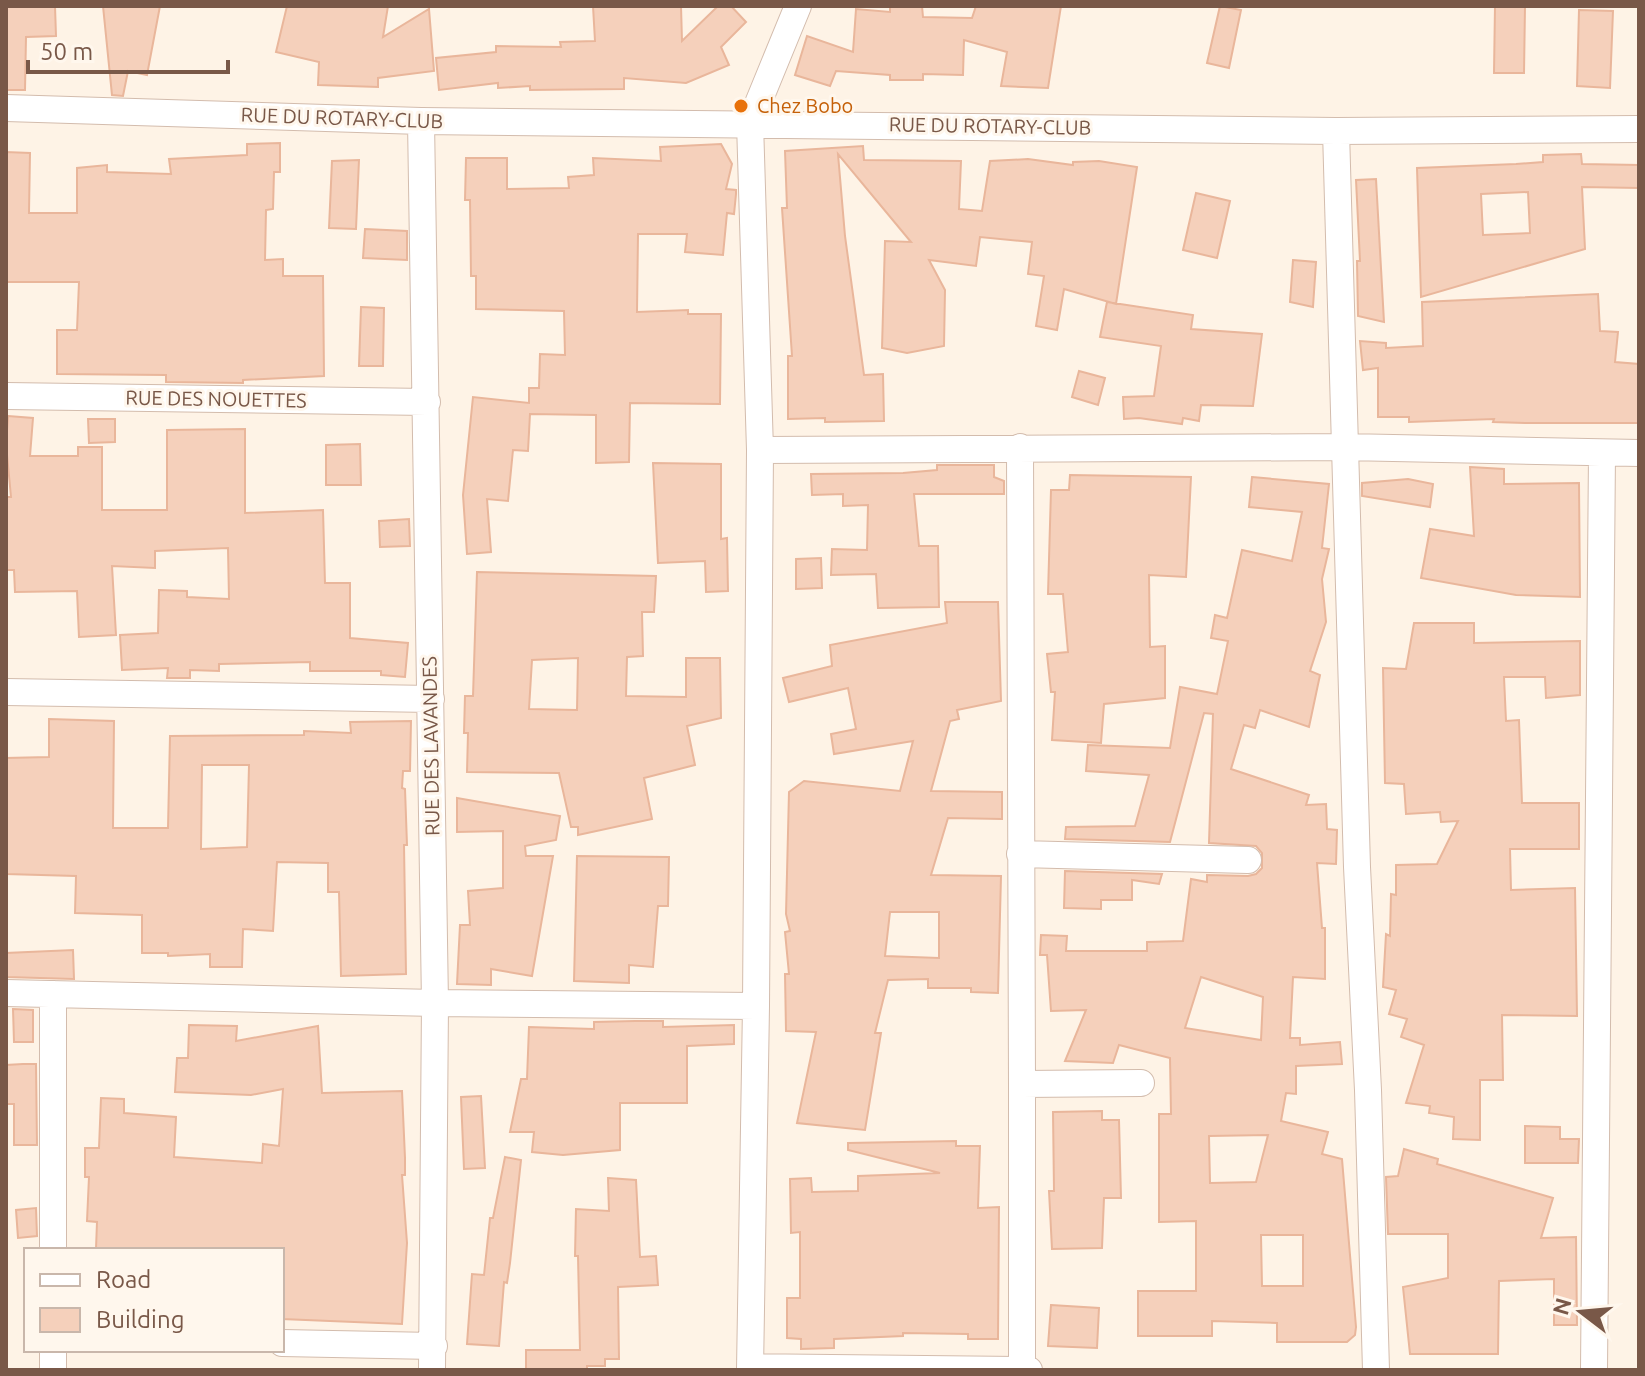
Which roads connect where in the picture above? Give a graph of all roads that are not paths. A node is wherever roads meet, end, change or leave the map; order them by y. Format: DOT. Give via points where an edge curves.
graph roads {
  1 [pos="798,6"];
  2 [pos="6,108"];
  3 [pos="421,121"];
  4 [pos="750,123"];
  5 [pos="1639,129"];
  6 [pos="1336,131"];
  7 [pos="6,396"];
  8 [pos="427,402"];
  9 [pos="1020,447"];
  10 [pos="1345,447"];
  11 [pos="760,450"];
  12 [pos="1602,453"];
  13 [pos="1639,453"];
  14 [pos="6,692"];
  15 [pos="431,699"];
  16 [pos="1020,854"];
  17 [pos="1248,860"];
  18 [pos="6,993"];
  19 [pos="53,994"];
  20 [pos="435,1003"];
  21 [pos="756,1006"];
  22 [pos="1141,1083"];
  23 [pos="1022,1084"];
  24 [pos="53,1248"];
  25 [pos="284,1343"];
  26 [pos="433,1358"];
  27 [pos="750,1368"];
  28 [pos="1022,1370"];
  29 [pos="1029,1370"];
  30 [pos="1376,1370"];
  31 [pos="1594,1370"];
  1 -- 4 [label="street"];
  2 -- 3 [label="street, RUE DU ROTARY-CLUB"];
  3 -- 4 [label="street, RUE DU ROTARY-CLUB"];
  3 -- 8 [label="street, RUE DES LAVANDES"];
  4 -- 6 [label="street, RUE DU ROTARY-CLUB"];
  4 -- 11 [label="street"];
  5 -- 6 [label="street, RUE DU ROTARY-CLUB"];
  6 -- 10 [label="street"];
  7 -- 8 [label="street, RUE DES NOUETTES"];
  8 -- 15 [label="street, RUE DES LAVANDES"];
  9 -- 10 [label="street"];
  9 -- 11 [label="street"];
  9 -- 16 [label="street"];
  10 -- 12 [label="street"];
  10 -- 30 [label="street"];
  11 -- 21 [label="street"];
  12 -- 13 [label="street"];
  12 -- 31 [label="street"];
  14 -- 15 [label="street"];
  15 -- 20 [label="street, RUE DES LAVANDES"];
  16 -- 17 [label="street"];
  16 -- 23 [label="street"];
  18 -- 19 [label="street"];
  19 -- 20 [label="street"];
  19 -- 24 [label="street"];
  20 -- 21 [label="street"];
  20 -- 26 [label="street, RUE DES LAVANDES"];
  21 -- 27 [label="street"];
  22 -- 23 [label="street"];
  23 -- 28 [label="street"];
  25 -- 26 [label="street"];
  27 -- 28 [label="street"];
  28 -- 29 [label="street"];
}
